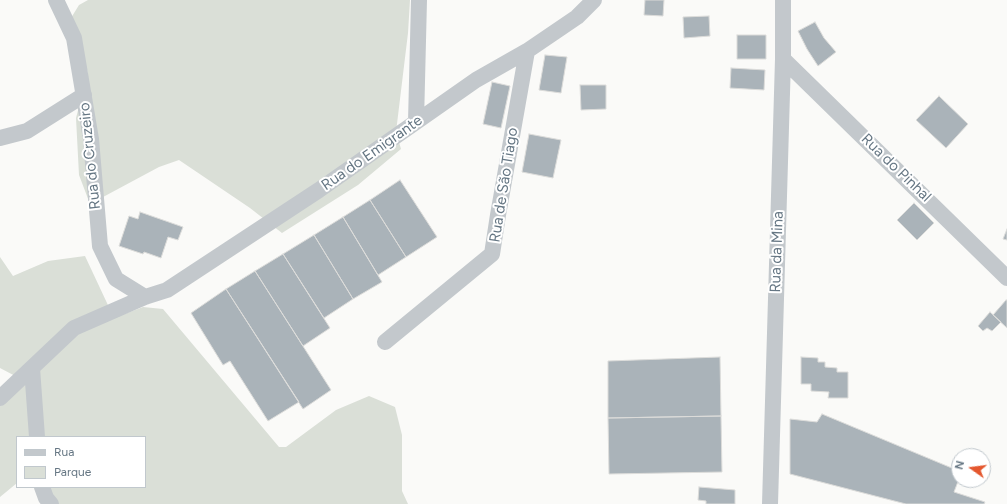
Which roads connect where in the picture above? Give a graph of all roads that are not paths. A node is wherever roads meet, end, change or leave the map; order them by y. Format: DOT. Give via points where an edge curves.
graph roads {
  1 [pos="56,0"];
  2 [pos="419,0"];
  3 [pos="594,0"];
  4 [pos="783,0"];
  5 [pos="527,51"];
  6 [pos="783,59"];
  7 [pos="84,95"];
  8 [pos="416,122"];
  9 [pos="0,138"];
  10 [pos="1007,278"];
  11 [pos="145,297"];
  12 [pos="385,342"];
  13 [pos="32,368"];
  14 [pos="0,398"];
  15 [pos="37,436"];
  16 [pos="42,488"];
  17 [pos="51,504"];
  18 [pos="770,504"];
  1 -- 7 [label="street, Rua do Cruzeiro" via="74,38"];
  2 -- 8 [label="street"];
  3 -- 5 [label="street, Rua do Emigrante" via="576,17"];
  4 -- 6 [label="street, Rua da Mina"];
  5 -- 8 [label="street, Rua do Emigrante" via="476,80"];
  5 -- 12 [label="street, Rua de São Tiago" via="492,254"];
  6 -- 10 [label="street, Rua do Pinhal"];
  6 -- 18 [label="street, Rua da Mina"];
  7 -- 9 [label="street" via="27,131"];
  7 -- 11 [label="street, Rua do Cruzeiro" via="91,139 100,246 116,279"];
  8 -- 11 [label="street, Rua do Emigrante" via="319,190 167,290"];
  11 -- 13 [label="street, Rua do Emigrante" via="74,328"];
  13 -- 14 [label="street, Rua do Emigrante"];
  13 -- 15 [label="street"];
  16 -- 17 [label="street"];
}
